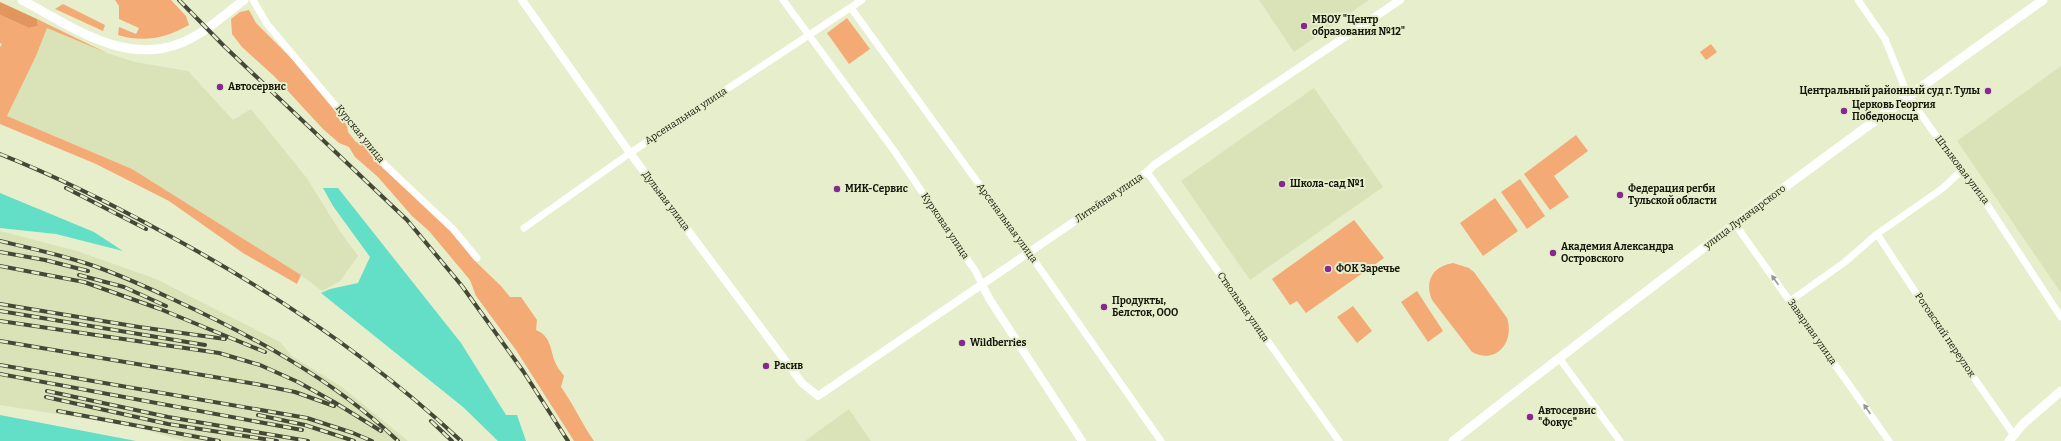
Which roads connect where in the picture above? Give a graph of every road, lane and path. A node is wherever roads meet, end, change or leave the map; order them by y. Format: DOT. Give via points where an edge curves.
graph roads {
  1 [pos="22,0"];
  2 [pos="244,0"];
  3 [pos="253,0"];
  4 [pos="522,0"];
  5 [pos="783,0"];
  6 [pos="862,0"];
  7 [pos="1400,0"];
  8 [pos="1858,0"];
  9 [pos="2043,0"];
  10 [pos="851,8"];
  11 [pos="808,36"];
  12 [pos="1908,96"];
  13 [pos="630,153"];
  14 [pos="1147,172"];
  15 [pos="1961,172"];
  16 [pos="1735,224"];
  17 [pos="524,228"];
  18 [pos="1877,234"];
  19 [pos="1029,253"];
  20 [pos="478,258"];
  21 [pos="982,285"];
  22 [pos="1790,301"];
  23 [pos="2061,317"];
  24 [pos="1559,358"];
  25 [pos="2061,391"];
  26 [pos="818,396"];
  27 [pos="2012,438"];
  28 [pos="1082,441"];
  29 [pos="1161,441"];
  30 [pos="1339,441"];
  31 [pos="1453,441"];
  32 [pos="1620,441"];
  33 [pos="1889,441"];
  1 -- 2 [label="main road" via="90,36 134,51 155,50 181,43 199,34"];
  3 -- 20 [label="street, Курская улица" via="267,24 386,166 453,229"];
  4 -- 13 [label="street, Дульная улица"];
  5 -- 11 [label="street, Курковая улица"];
  6 -- 10 [label="street, Арсенальная улица"];
  7 -- 14 [label="street, Литейная улица"];
  8 -- 12 [label="street, Штыковая улица" via="1885,39"];
  9 -- 12 [label="main road, улица Луначарского"];
  10 -- 11 [label="street, Арсенальная улица"];
  10 -- 19 [label="street, Арсенальная улица"];
  11 -- 13 [label="street, Арсенальная улица"];
  11 -- 21 [label="street, Курковая улица" via="895,152 976,272"];
  12 -- 15 [label="street, Штыковая улица"];
  12 -- 16 [label="main road, улица Луначарского"];
  13 -- 17 [label="street, Арсенальная улица"];
  13 -- 26 [label="street, Дульная улица" via="802,383"];
  14 -- 19 [label="street, Литейная улица"];
  14 -- 30 [label="street, Ствольная улица"];
  15 -- 18 [label="street" via="1943,188"];
  15 -- 23 [label="street, Штыковая улица" via="1988,206"];
  22 -- 16 [label="street, Заварная улица, one-way"];
  16 -- 24 [label="main road, улица Луначарского"];
  18 -- 22 [label="street" via="1844,262"];
  18 -- 27 [label="street, Роговский переулок"];
  19 -- 21 [label="street, Литейная улица"];
  19 -- 29 [label="street, Арсенальная улица"];
  21 -- 26 [label="street, Литейная улица"];
  21 -- 28 [label="street, Курковая улица"];
  33 -- 22 [label="street, Заварная улица, one-way"];
  24 -- 31 [label="main road, улица Луначарского"];
  24 -- 32 [label="street"];
  25 -- 27 [label="main road" via="2033,413"];
}
